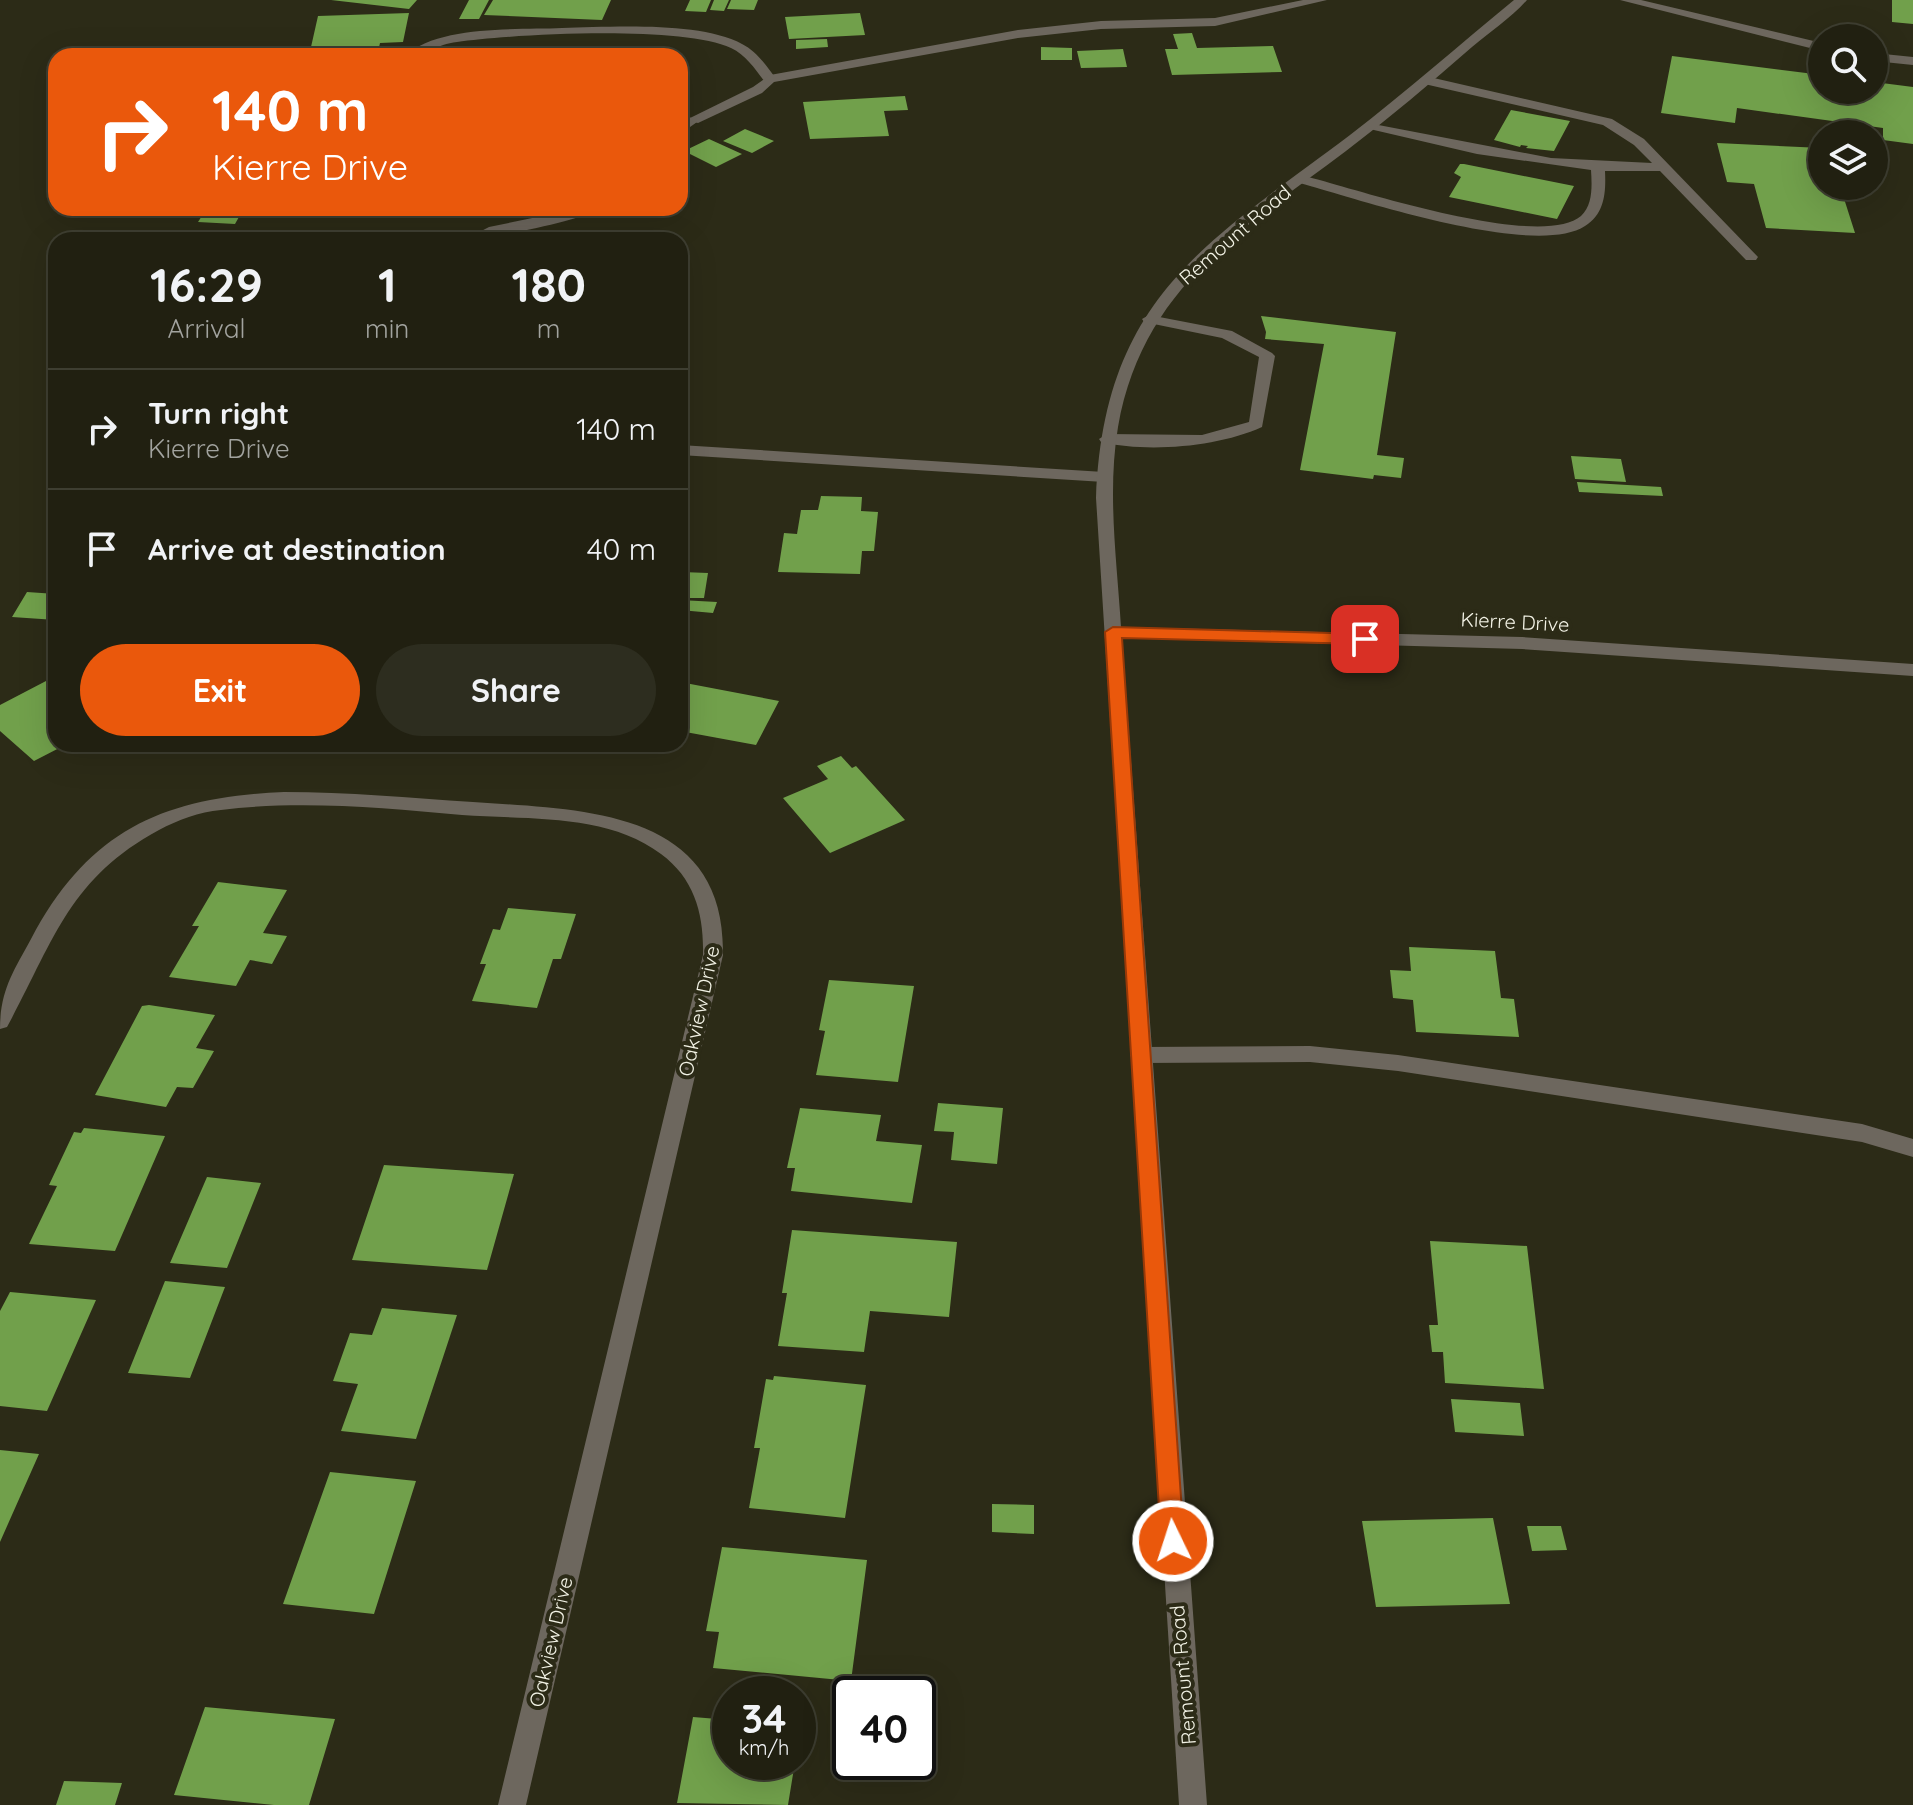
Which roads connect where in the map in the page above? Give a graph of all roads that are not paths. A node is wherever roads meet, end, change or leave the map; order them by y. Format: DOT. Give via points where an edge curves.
graph roads {
  1 [pos="1321,0"];
  2 [pos="1521,0"];
  3 [pos="1626,0"];
  4 [pos="1808,44"];
  5 [pos="425,48"];
  6 [pos="1888,58"];
  7 [pos="1913,61"];
  8 [pos="770,79"];
  9 [pos="1425,80"];
  10 [pos="688,124"];
  11 [pos="1368,127"];
  12 [pos="1662,167"];
  13 [pos="1598,169"];
  14 [pos="1301,179"];
  15 [pos="576,216"];
  16 [pos="489,232"];
  17 [pos="1751,257"];
  18 [pos="1149,319"];
  19 [pos="1107,439"];
  20 [pos="688,451"];
  21 [pos="1104,477"];
  22 [pos="1113,632"];
  23 [pos="1913,670"];
  24 [pos="0,1021"];
  25 [pos="1141,1055"];
  26 [pos="1913,1148"];
  27 [pos="512,1805"];
  28 [pos="1193,1805"];
  1 -- 8 [label="street" via="1215,22 1018,34"];
  2 -- 9 [label="street, Remount Road"];
  3 -- 4 [label="street"];
  5 -- 8 [label="street" via="455,38 596,30 685,34 735,45"];
  6 -- 7 [label="street"];
  8 -- 10 [label="street" via="762,89"];
  9 -- 11 [label="street, Remount Road"];
  9 -- 12 [label="street" via="1607,122 1639,142"];
  11 -- 13 [label="street"];
  11 -- 14 [label="street, Remount Road"];
  12 -- 13 [label="street"];
  12 -- 17 [label="street"];
  13 -- 14 [label="street" via="1598,200 1592,213 1577,225 1544,233 1453,218"];
  14 -- 18 [label="street, Remount Road" via="1211,252"];
  15 -- 16 [label="street"];
  18 -- 19 [label="street, Remount Road" via="1126,362"];
  18 -- 19 [label="street" via="1224,334 1267,356 1256,424 1212,441"];
  19 -- 21 [label="street, Remount Road"];
  20 -- 21 [label="street"];
  21 -- 22 [label="street, Remount Road"];
  22 -- 23 [label="street, Kierre Drive" via="1522,643"];
  22 -- 25 [label="street, Remount Road"];
  24 -- 27 [label="street, Oakview Drive" via="78,880 151,826 208,804 343,799 574,817 652,838 670,850 707,895 715,933 713,955"];
  25 -- 26 [label="street" via="1310,1054 1398,1063 1862,1133"];
  25 -- 28 [label="street, Remount Road"];
}
